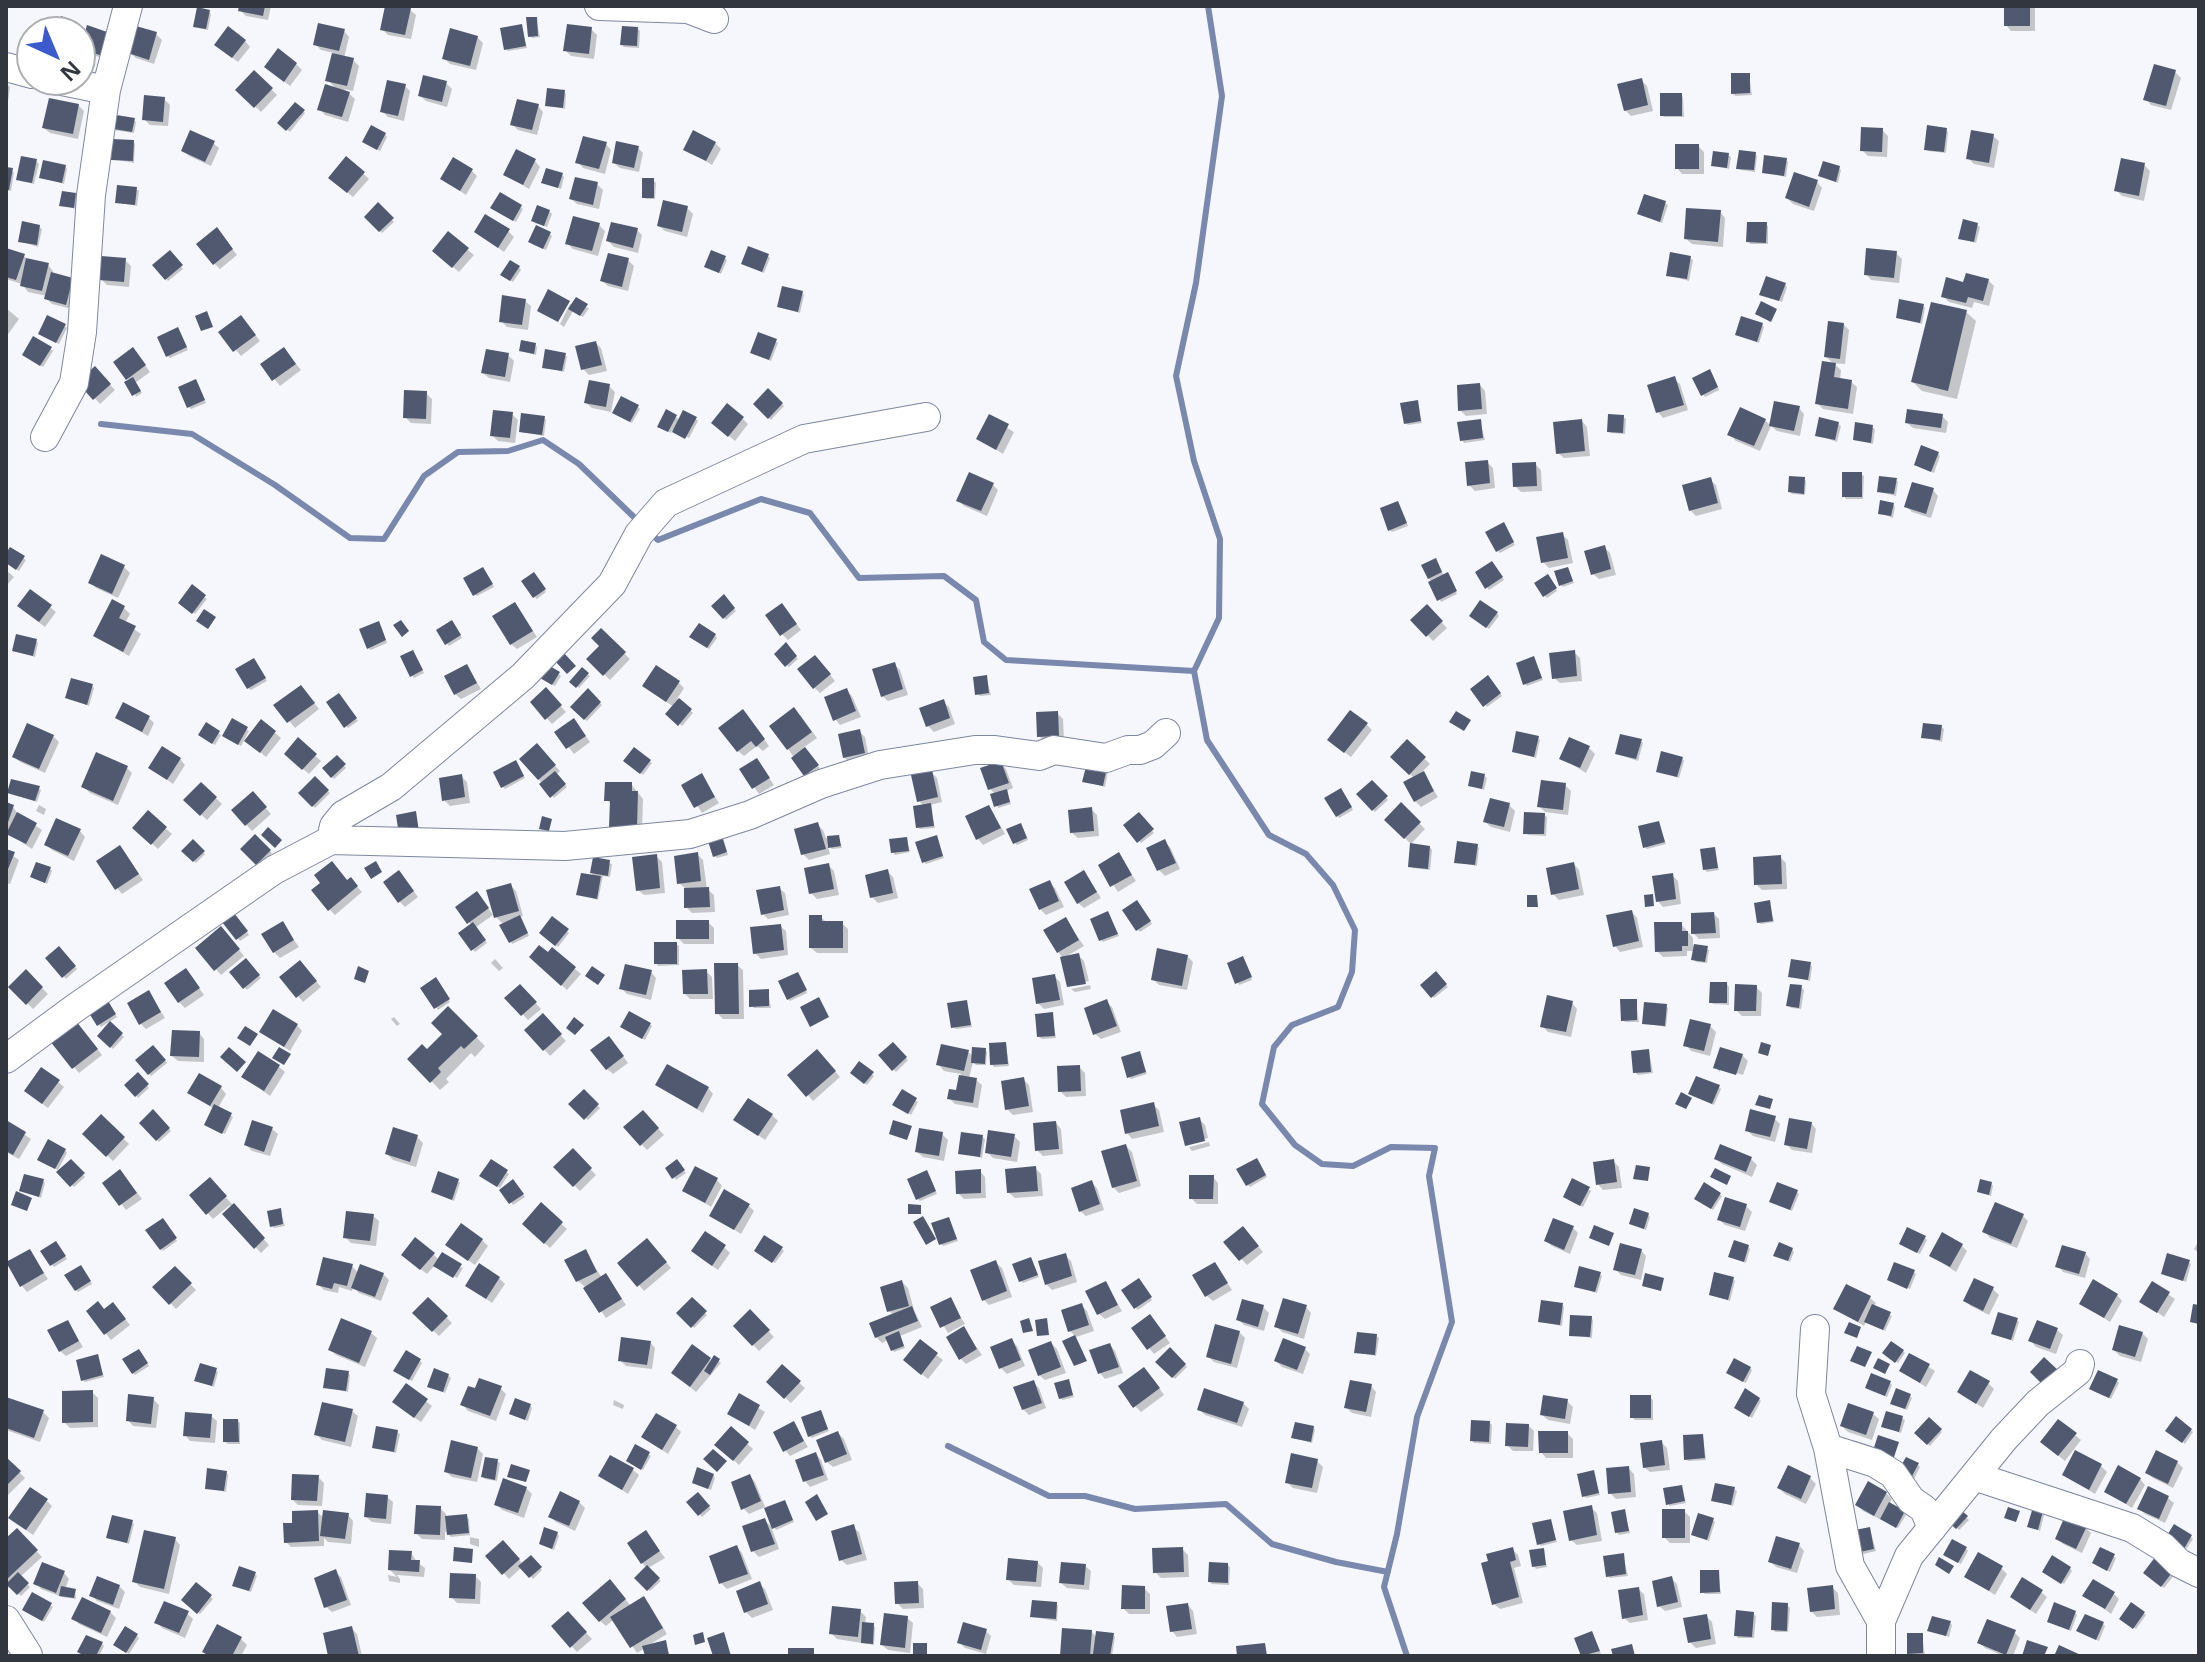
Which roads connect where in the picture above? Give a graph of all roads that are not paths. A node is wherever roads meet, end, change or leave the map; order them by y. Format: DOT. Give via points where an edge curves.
graph roads {
  1 [pos="128,6"];
  2 [pos="599,6"];
  3 [pos="714,19"];
  4 [pos="96,88"];
  5 [pos="106,90"];
  6 [pos="926,417"];
  7 [pos="45,437"];
  8 [pos="1166,733"];
  9 [pos="331,840"];
  10 [pos="6,1059"];
  11 [pos="1815,1329"];
  12 [pos="2080,1364"];
  13 [pos="1828,1448"];
  14 [pos="1974,1476"];
  15 [pos="1932,1528"];
  16 [pos="2199,1573"];
  17 [pos="6,1620"];
  18 [pos="1881,1621"];
  19 [pos="26,1656"];
  20 [pos="1881,1656"];
  1 -- 5 [label="street"];
  2 -- 3 [label="street" via="688,9"];
  4 -- 5 [label="street"];
  5 -- 7 [label="street" via="74,383"];
  6 -- 9 [label="street" via="804,439 666,503 639,534 612,584 533,665 391,787 343,815"];
  8 -- 9 [label="street" via="1153,745 1106,758 1054,750 1039,756 975,750 880,765 690,834 565,846"];
  9 -- 10 [label="street" via="274,870"];
  11 -- 13 [label="street" via="1811,1394"];
  12 -- 14 [label="street"];
  13 -- 15 [label="street" via="1893,1474 1924,1509"];
  13 -- 18 [label="street" via="1850,1566"];
  14 -- 15 [label="street"];
  14 -- 16 [label="street" via="2132,1528"];
  15 -- 18 [label="street" via="1909,1556"];
  17 -- 19 [label="street"];
  18 -- 20 [label="street"];
}
